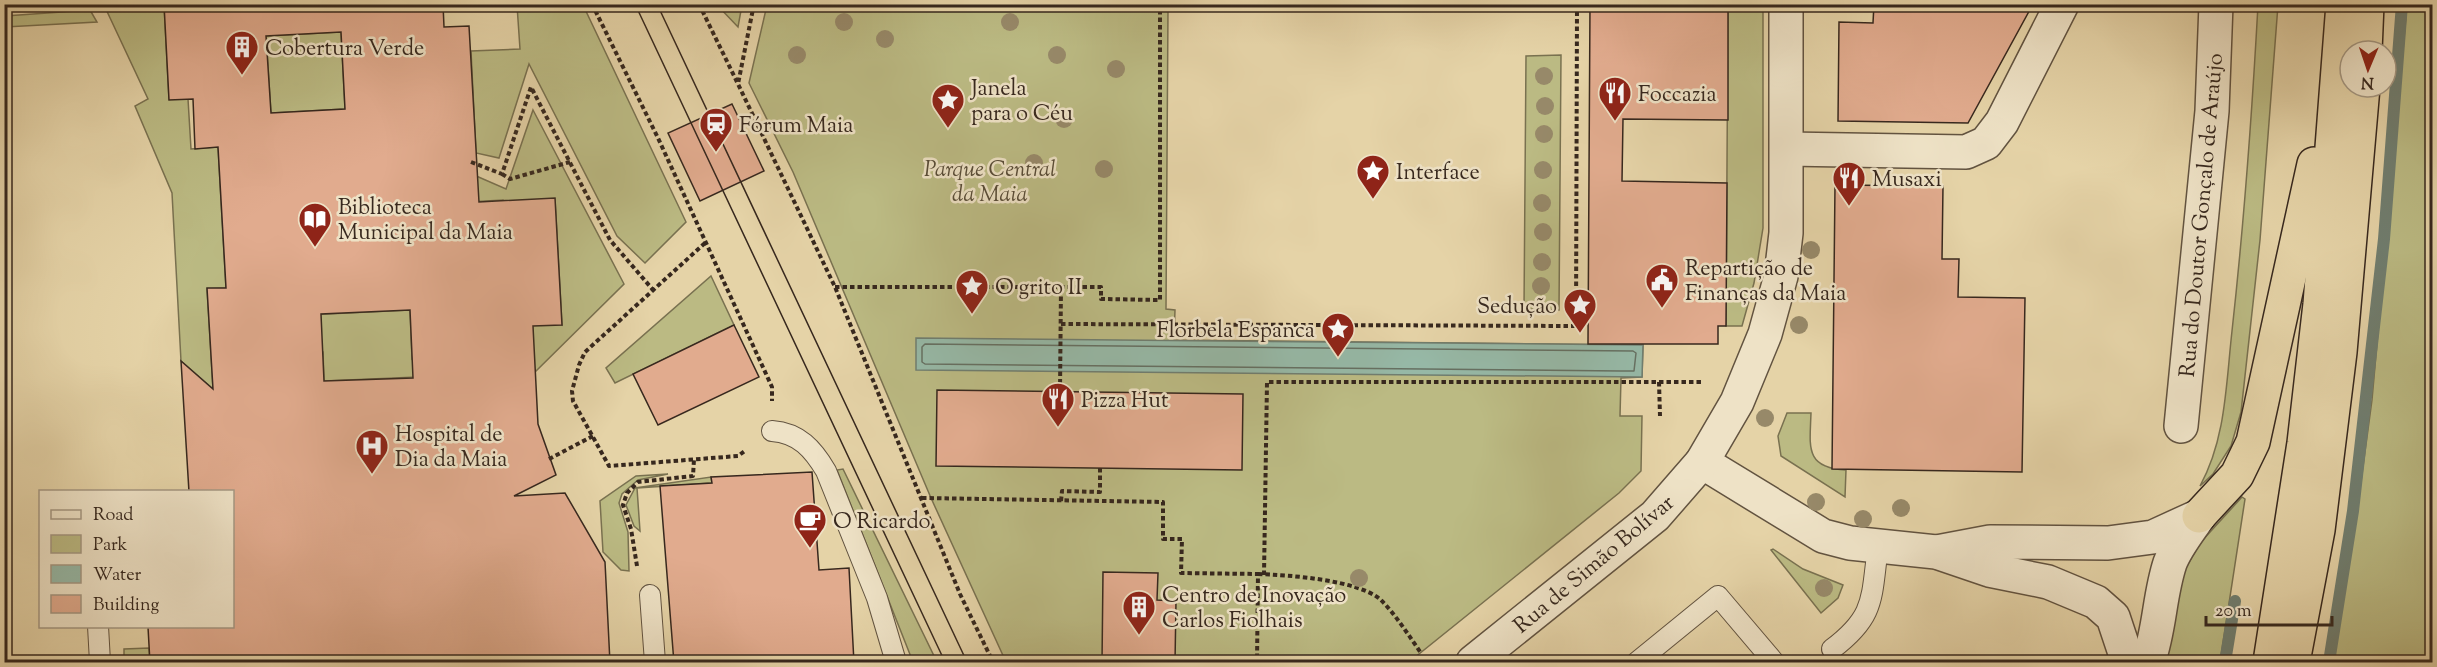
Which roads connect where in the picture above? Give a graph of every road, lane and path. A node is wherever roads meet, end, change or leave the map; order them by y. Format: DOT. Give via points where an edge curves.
graph roads {
  1 [pos="592,4"];
  2 [pos="699,4"];
  3 [pos="754,4"];
  4 [pos="1160,4"];
  5 [pos="1577,4"];
  6 [pos="1786,4"];
  7 [pos="2062,4"];
  8 [pos="2216,4"];
  9 [pos="2343,4"];
  10 [pos="2367,4"];
  11 [pos="2352,39"];
  12 [pos="2355,39"];
  13 [pos="738,84"];
  14 [pos="2340,99"];
  15 [pos="2346,99"];
  16 [pos="2362,99"];
  17 [pos="1786,149"];
  18 [pos="471,162"];
  19 [pos="570,162"];
  20 [pos="502,174"];
  21 [pos="705,243"];
  22 [pos="1061,286"];
  23 [pos="835,287"];
  24 [pos="654,291"];
  25 [pos="1061,324"];
  26 [pos="1659,382"];
  27 [pos="1706,382"];
  28 [pos="1060,391"];
  29 [pos="1660,416"];
  30 [pos="2181,426"];
  31 [pos="772,431"];
  32 [pos="593,436"];
  33 [pos="738,456"];
  34 [pos="549,459"];
  35 [pos="694,459"];
  36 [pos="1702,462"];
  37 [pos="1100,467"];
  38 [pos="922,498"];
  39 [pos="1061,501"];
  40 [pos="2199,516"];
  41 [pos="1878,547"];
  42 [pos="1936,552"];
  43 [pos="1258,574"];
  44 [pos="1264,575"];
  45 [pos="650,595"];
  46 [pos="98,628"];
  47 [pos="1832,649"];
  48 [pos="1421,653"];
  49 [pos="100,663"];
  50 [pos="655,663"];
  51 [pos="896,663"];
  52 [pos="993,663"];
  53 [pos="1257,663"];
  54 [pos="1473,663"];
  55 [pos="1637,663"];
  56 [pos="1774,663"];
  57 [pos="2128,663"];
  58 [pos="2148,663"];
  59 [pos="2270,663"];
  60 [pos="2294,663"];
  1 -- 21 [label="path"];
  2 -- 13 [label="path"];
  3 -- 13 [label="path"];
  4 -- 22 [label="path" via="1160,300 1101,299 1101,286"];
  5 -- 25 [label="path" via="1576,326"];
  6 -- 17 [label="street, Rua de Simão Bolívar"];
  7 -- 17 [label="street" via="2002,122 1986,143 1966,152"];
  8 -- 30 [label="street, Rua do Doutor Gonçalo de Araújo" via="2212,111"];
  9 -- 11 [label="highway"];
  10 -- 12 [label="highway"];
  13 -- 23 [label="path"];
  14 -- 40 [label="highway" via="2246,462"];
  15 -- 59 [label="highway" via="2304,443"];
  16 -- 60 [label="highway" via="2340,352 2318,530"];
  17 -- 36 [label="street, Rua de Simão Bolívar" via="1786,233 1774,304 1746,383"];
  18 -- 20 [label="path"];
  19 -- 20 [label="path" via="510,179"];
  19 -- 20 [label="path" via="531,87"];
  19 -- 24 [label="path" via="610,240"];
  21 -- 24 [label="path"];
  21 -- 31 [label="path" via="772,387"];
  22 -- 23 [label="path"];
  22 -- 25 [label="path"];
  23 -- 38 [label="path"];
  24 -- 32 [label="path" via="585,352 579,365 573,401"];
  25 -- 28 [label="path"];
  26 -- 27 [label="path"];
  26 -- 29 [label="path"];
  26 -- 44 [label="path" via="1267,382"];
  31 -- 51 [label="lane" via="802,440 826,471 877,598"];
  32 -- 34 [label="path"];
  32 -- 35 [label="path" via="609,466"];
  33 -- 35 [label="path"];
  35 -- 45 [label="path" via="693,477 638,482 627,493 623,505 640,584"];
  36 -- 41 [label="street" via="1822,536"];
  36 -- 54 [label="street, Rua de Simão Bolívar" via="1655,516"];
  37 -- 39 [label="path" via="1100,492 1062,492"];
  38 -- 39 [label="path"];
  38 -- 52 [label="path" via="960,594"];
  39 -- 43 [label="path" via="1163,502 1163,539 1182,539 1181,573"];
  40 -- 42 [label="street" via="2153,537 2108,543 1990,542"];
  40 -- 58 [label="street" via="2171,561"];
  41 -- 42 [label="street"];
  41 -- 47 [label="lane" via="1869,610 1854,633"];
  42 -- 57 [label="street" via="1989,570 2048,582 2096,602 2113,617"];
  43 -- 44 [label="path"];
  43 -- 53 [label="path"];
  44 -- 48 [label="path" via="1351,586 1367,592 1381,600"];
  45 -- 50 [label="lane"];
  46 -- 49 [label="lane"];
  55 -- 56 [label="lane" via="1718,596"];
}
